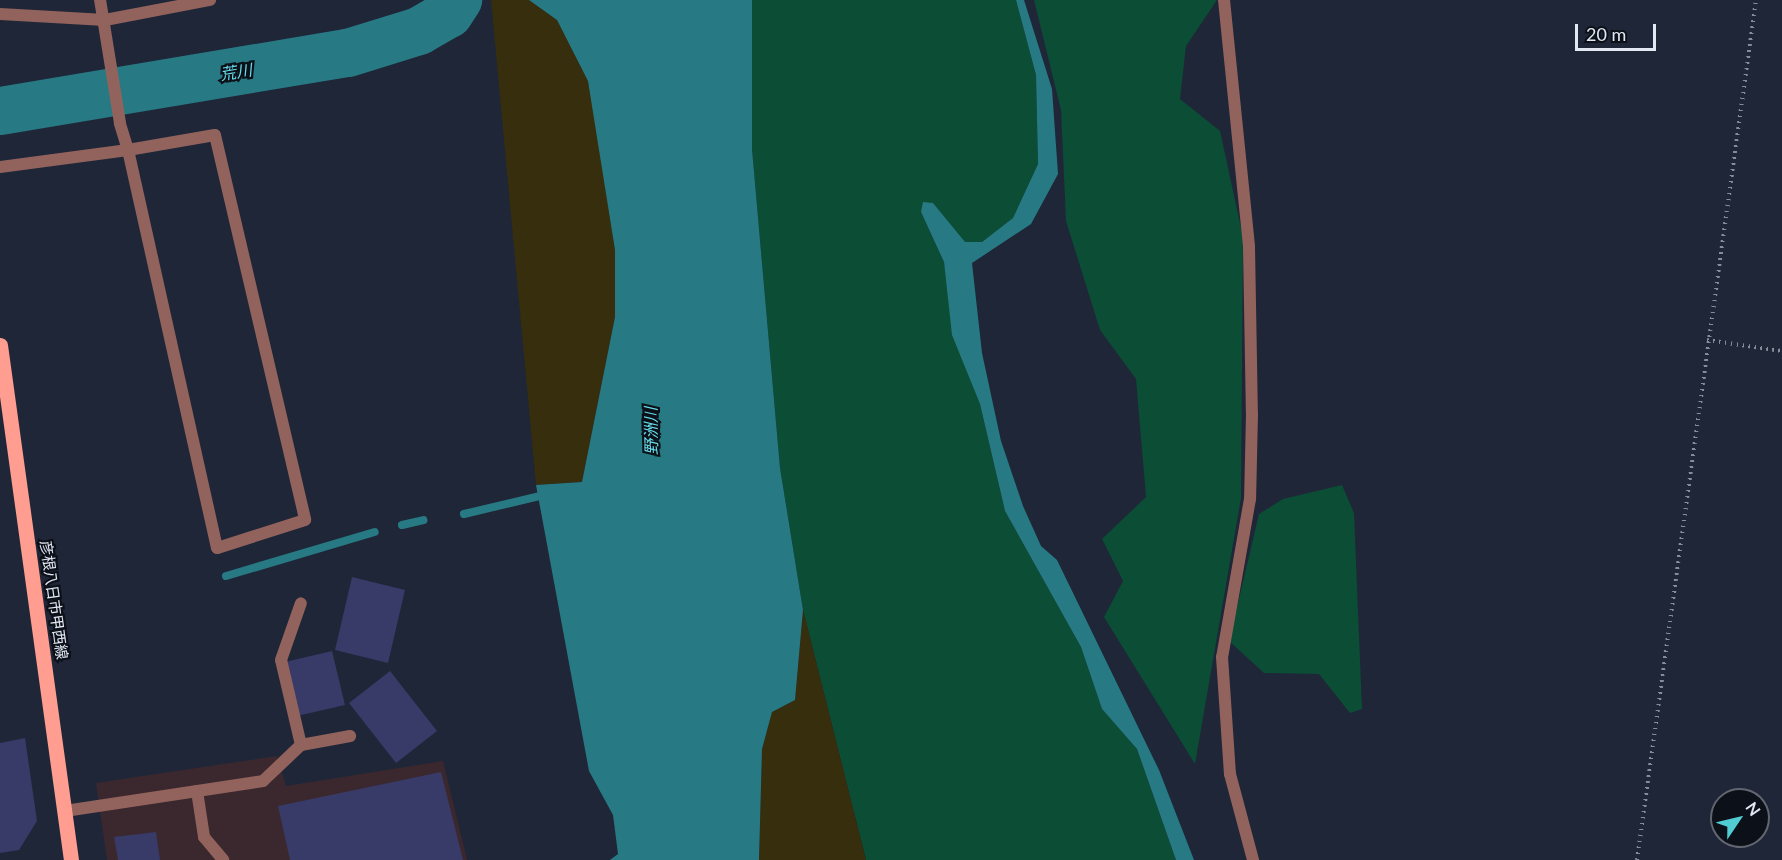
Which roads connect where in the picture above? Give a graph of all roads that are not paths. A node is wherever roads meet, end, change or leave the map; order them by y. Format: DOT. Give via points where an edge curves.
graph roads {
  1 [pos="100,0"];
  2 [pos="210,0"];
  3 [pos="1224,0"];
  4 [pos="0,14"];
  5 [pos="106,26"];
  6 [pos="128,150"];
  7 [pos="0,167"];
  8 [pos="0,345"];
  9 [pos="301,603"];
  10 [pos="350,736"];
  11 [pos="301,745"];
  12 [pos="197,791"];
  13 [pos="65,811"];
  14 [pos="71,860"];
  15 [pos="223,860"];
  16 [pos="1252,860"];
  1 -- 5 [label="street"];
  2 -- 5 [label="street"];
  3 -- 16 [label="street" via="1250,247 1252,414 1250,499 1222,657 1230,774"];
  4 -- 5 [label="street"];
  5 -- 6 [label="street" via="120,123"];
  6 -- 6 [label="street" via="217,548 305,520 215,135"];
  6 -- 7 [label="street"];
  8 -- 13 [label="main road, 彦根八日市甲西線"];
  9 -- 11 [label="street" via="281,660"];
  10 -- 11 [label="street"];
  11 -- 12 [label="street" via="263,781"];
  12 -- 13 [label="street"];
  12 -- 15 [label="street" via="204,837"];
  13 -- 14 [label="main road, 彦根八日市甲西線"];
}
